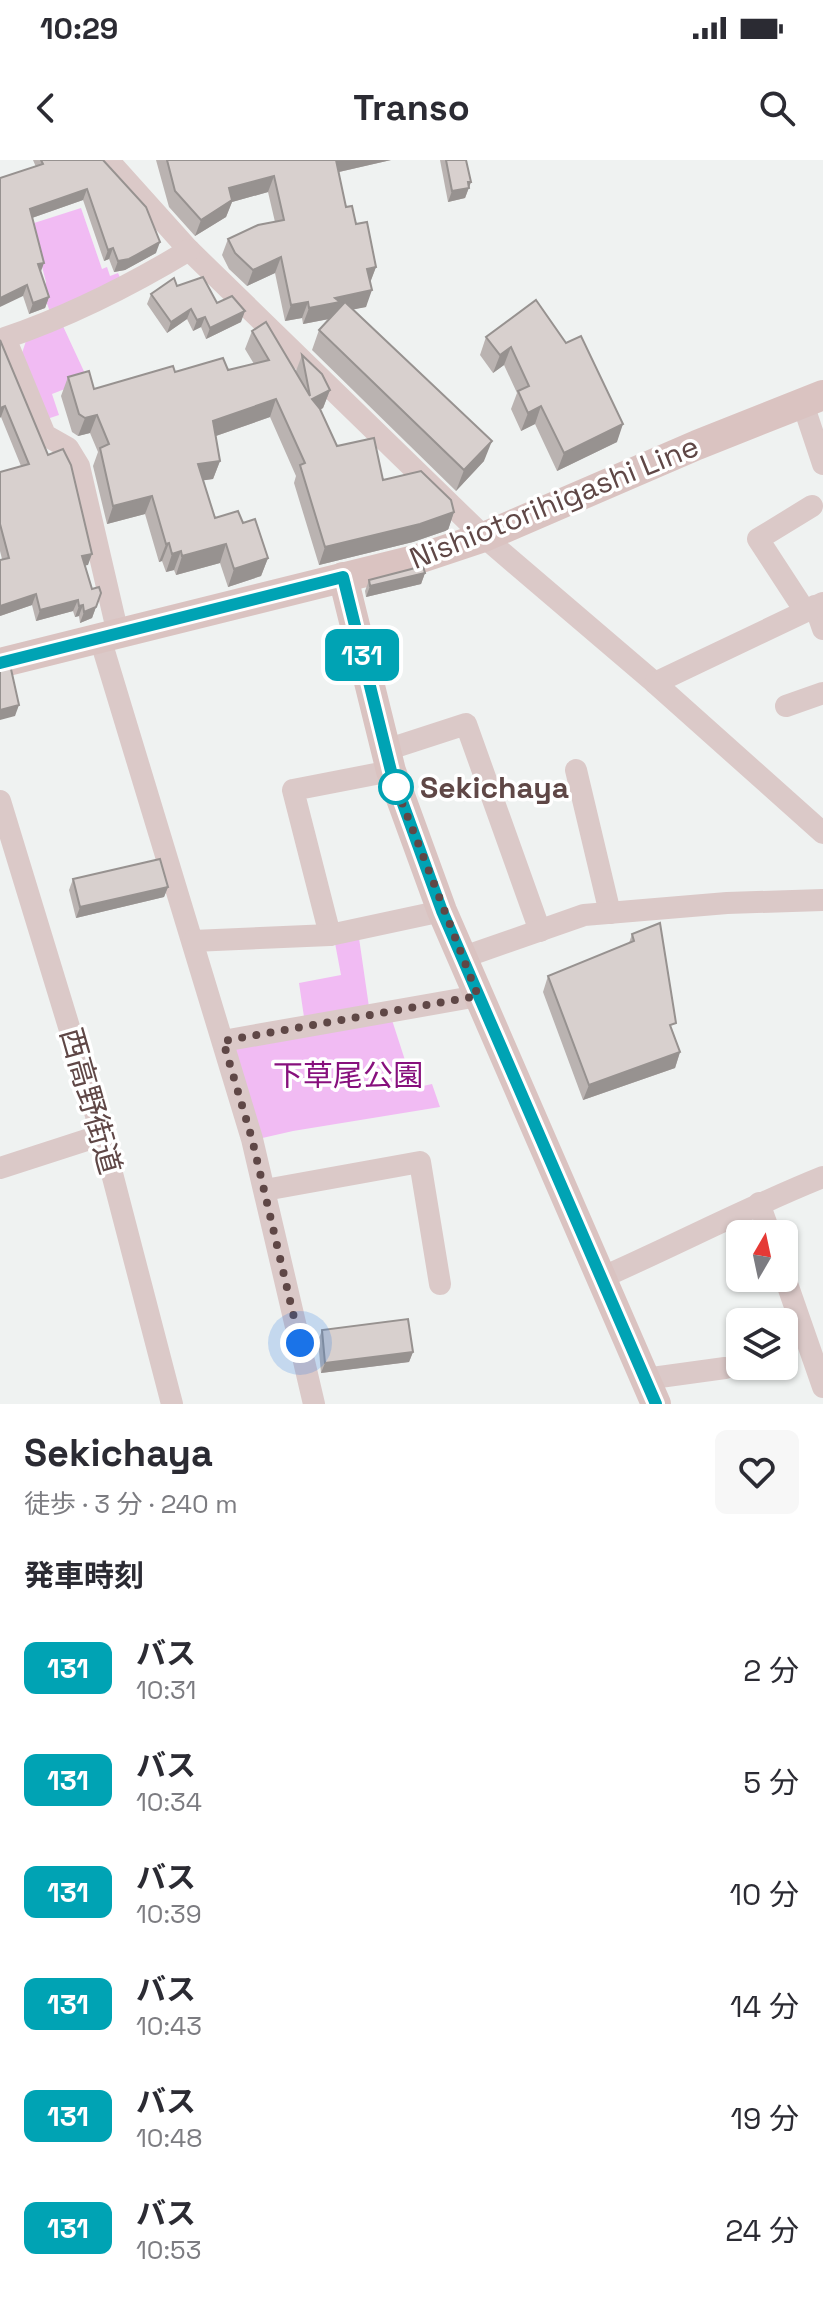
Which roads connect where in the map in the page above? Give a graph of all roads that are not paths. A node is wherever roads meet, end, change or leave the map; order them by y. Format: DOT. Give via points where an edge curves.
graph roads {
  1 [pos="108,160"];
  2 [pos="189,250"];
  3 [pos="3,339"];
  4 [pos="813,399"];
  5 [pos="823,464"];
  6 [pos="812,506"];
  7 [pos="484,537"];
  8 [pos="343,577"];
  9 [pos="814,606"];
  10 [pos="823,629"];
  11 [pos="109,636"];
  12 [pos="0,663"];
  13 [pos="655,683"];
  14 [pos="823,693"];
  15 [pos="786,706"];
  16 [pos="388,761"];
  17 [pos="576,770"];
  18 [pos="0,801"];
  19 [pos="823,833"];
  20 [pos="823,900"];
  21 [pos="442,911"];
  22 [pos="610,913"];
  23 [pos="540,931"];
  24 [pos="330,935"];
  25 [pos="193,941"];
  26 [pos="461,958"];
  27 [pos="478,996"];
  28 [pos="223,1041"];
  29 [pos="102,1135"];
  30 [pos="0,1168"];
  31 [pos="823,1177"];
  32 [pos="265,1190"];
  33 [pos="759,1203"];
  34 [pos="765,1220"];
  35 [pos="601,1278"];
  36 [pos="440,1284"];
  37 [pos="790,1292"];
  38 [pos="725,1368"];
  39 [pos="823,1387"];
  40 [pos="650,1392"];
  41 [pos="172,1404"];
  42 [pos="314,1404"];
  1 -- 2 [label="street"];
  2 -- 3 [label="street" via="136,282"];
  2 -- 7 [label="street"];
  3 -- 11 [label="street" via="45,435 68,448 79,466"];
  4 -- 5 [label="street"];
  4 -- 7 [label="street, Nishiotorihigashi Line"];
  6 -- 9 [label="street" via="758,539"];
  7 -- 8 [label="street, Nishiotorihigashi Line"];
  7 -- 13 [label="street"];
  8 -- 11 [label="street, Nishiotorihigashi Line"];
  8 -- 16 [label="street"];
  9 -- 10 [label="street"];
  9 -- 13 [label="street"];
  11 -- 12 [label="street, Nishiotorihigashi Line"];
  11 -- 25 [label="street"];
  13 -- 19 [label="street"];
  14 -- 15 [label="street"];
  16 -- 21 [label="street"];
  16 -- 23 [label="street" via="466,724"];
  16 -- 24 [label="street" via="293,790"];
  17 -- 22 [label="street"];
  18 -- 29 [label="street, 西高野街道"];
  20 -- 22 [label="street"];
  21 -- 24 [label="street"];
  21 -- 26 [label="street"];
  22 -- 23 [label="street" via="584,915"];
  23 -- 26 [label="street"];
  24 -- 25 [label="street"];
  25 -- 28 [label="street"];
  26 -- 27 [label="street"];
  27 -- 28 [label="street"];
  27 -- 35 [label="street"];
  28 -- 32 [label="street"];
  29 -- 30 [label="street"];
  29 -- 41 [label="street, 西高野街道"];
  31 -- 33 [label="street"];
  32 -- 36 [label="street" via="420,1162"];
  32 -- 42 [label="street"];
  33 -- 34 [label="street"];
  33 -- 35 [label="street"];
  35 -- 40 [label="street"];
  37 -- 39 [label="street"];
  38 -- 40 [label="street"];
}
